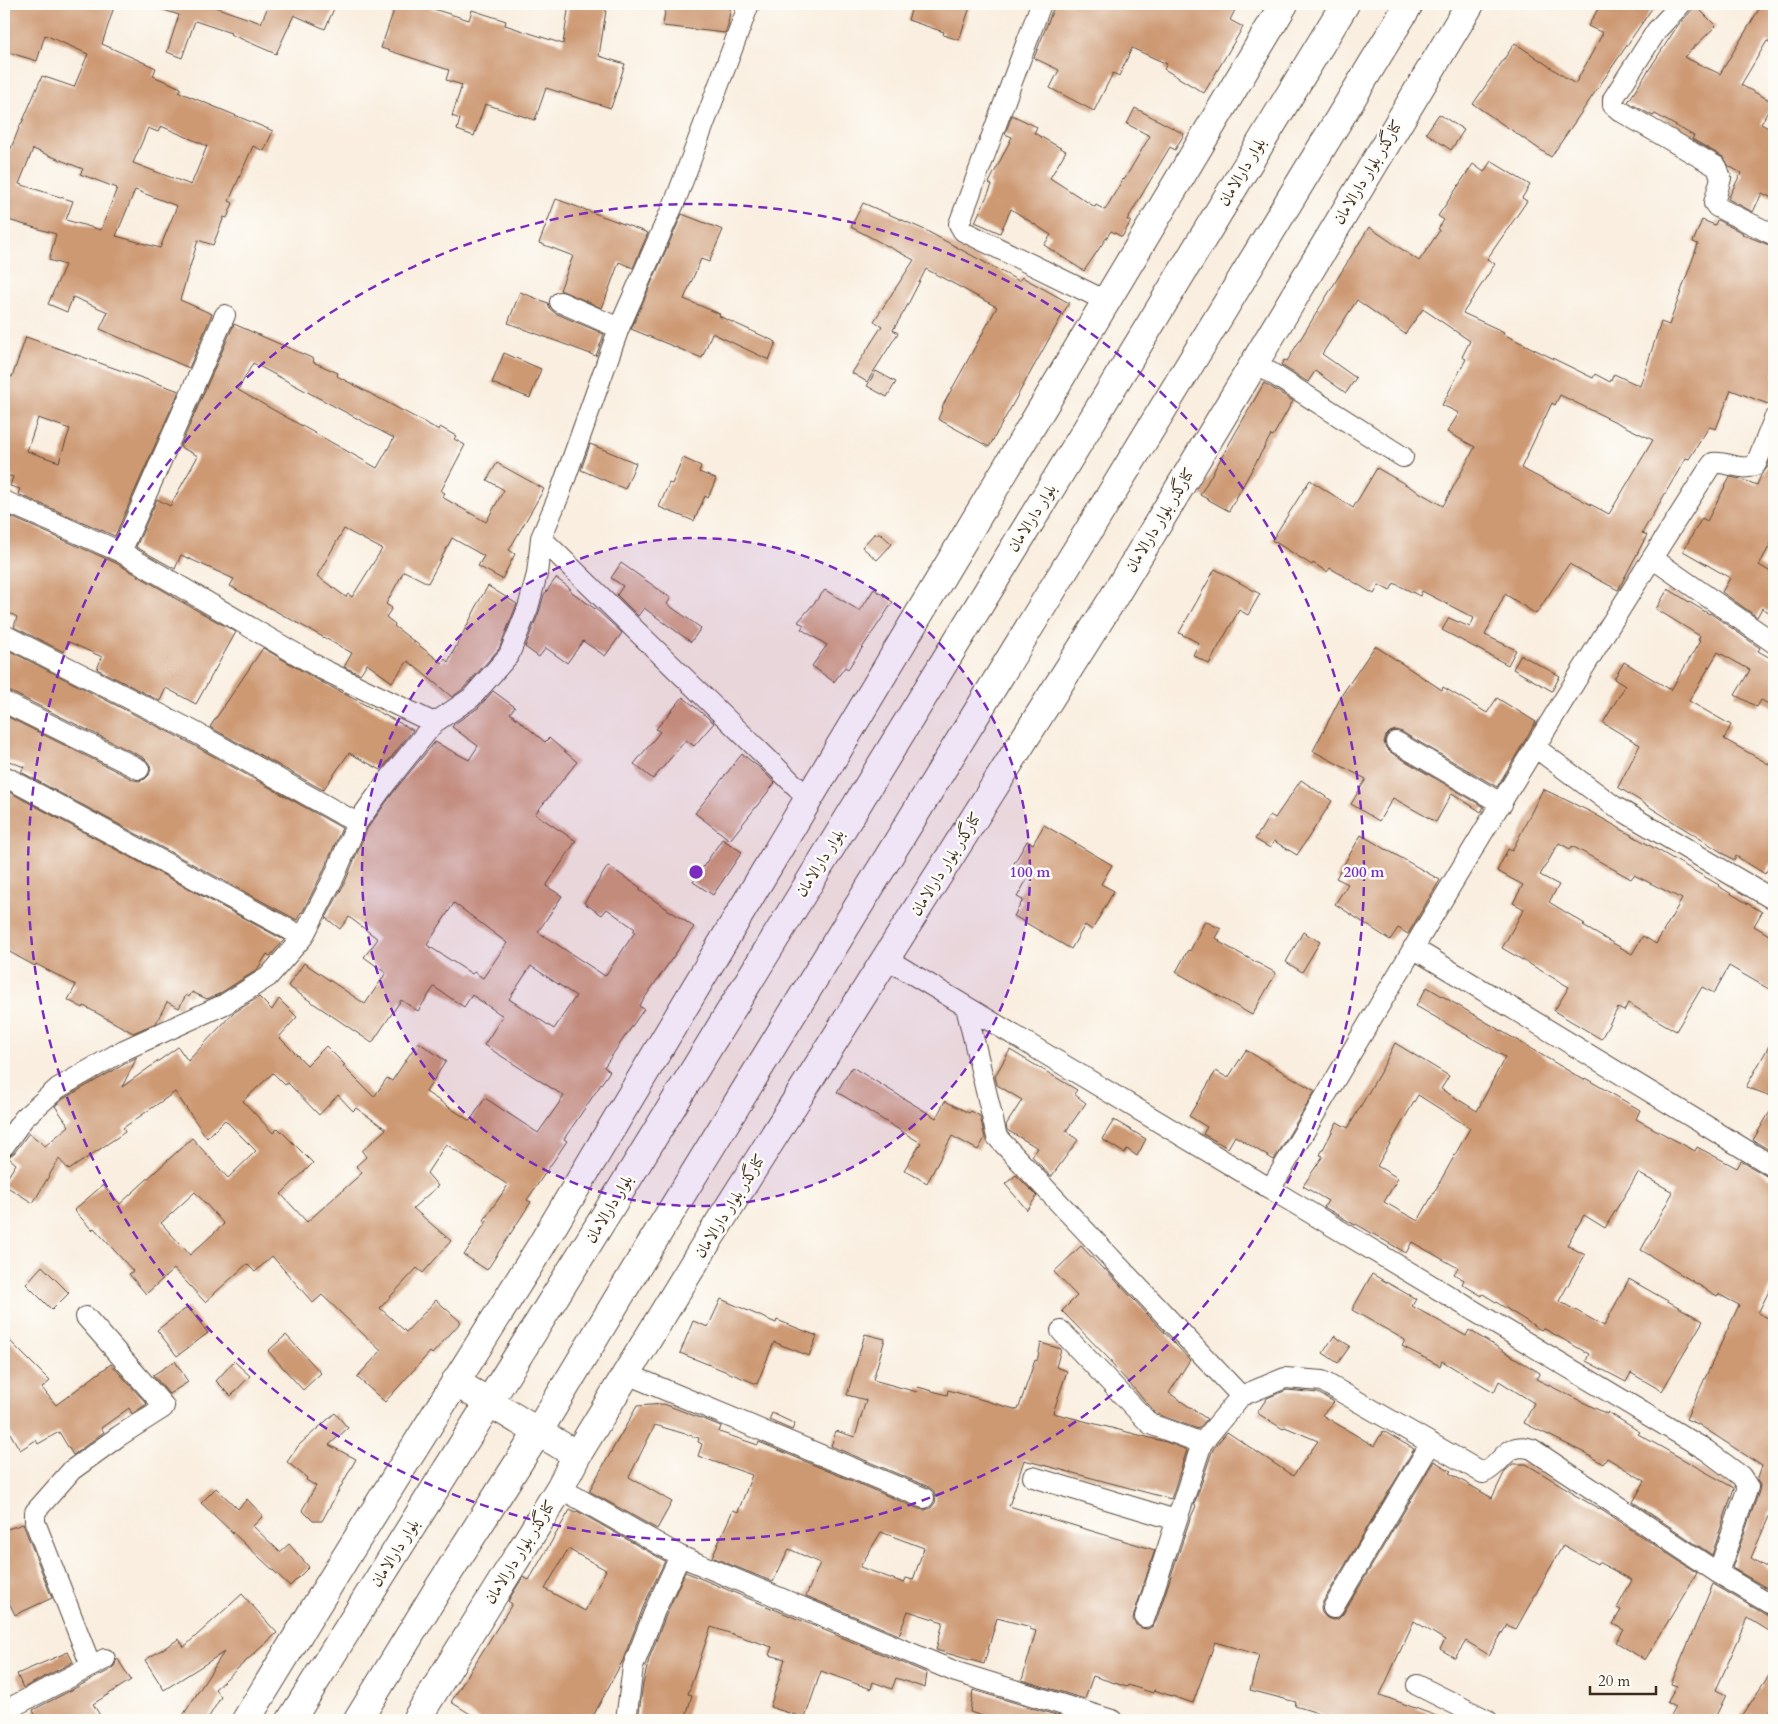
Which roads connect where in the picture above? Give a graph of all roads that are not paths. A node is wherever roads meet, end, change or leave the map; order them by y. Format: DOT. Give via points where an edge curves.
graph roads {
  1 [pos="749,4"];
  2 [pos="1042,4"];
  3 [pos="1284,4"];
  4 [pos="1345,4"];
  5 [pos="1409,4"];
  6 [pos="1470,4"];
  7 [pos="1681,4"];
  8 [pos="1774,235"];
  9 [pos="1106,301"];
  10 [pos="560,302"];
  11 [pos="225,315"];
  12 [pos="619,328"];
  13 [pos="1254,362"];
  14 [pos="1774,420"];
  15 [pos="1403,457"];
  16 [pos="4,501"];
  17 [pos="541,538"];
  18 [pos="121,552"];
  19 [pos="1652,558"];
  20 [pos="4,635"];
  21 [pos="1774,643"];
  22 [pos="4,702"];
  23 [pos="434,723"];
  24 [pos="1396,742"];
  25 [pos="1536,748"];
  26 [pos="139,769"];
  27 [pos="4,776"];
  28 [pos="808,798"];
  29 [pos="1502,804"];
  30 [pos="358,823"];
  31 [pos="1774,900"];
  32 [pos="303,937"];
  33 [pos="1414,948"];
  34 [pos="887,959"];
  35 [pos="966,1007"];
  36 [pos="4,1146"];
  37 [pos="1774,1166"];
  38 [pos="1271,1188"];
  39 [pos="86,1317"];
  40 [pos="1061,1331"];
  41 [pos="626,1374"];
  42 [pos="455,1382"];
  43 [pos="1241,1396"];
  44 [pos="489,1403"];
  45 [pos="538,1432"];
  46 [pos="1202,1443"];
  47 [pos="1431,1443"];
  48 [pos="577,1455"];
  49 [pos="1033,1478"];
  50 [pos="560,1488"];
  51 [pos="924,1498"];
  52 [pos="1176,1520"];
  53 [pos="680,1556"];
  54 [pos="1718,1573"];
  55 [pos="1774,1606"];
  56 [pos="1333,1608"];
  57 [pos="1145,1617"];
  58 [pos="1417,1685"];
  59 [pos="4,1711"];
  60 [pos="421,1719"];
  61 [pos="246,1720"];
  62 [pos="291,1720"];
  63 [pos="358,1720"];
  64 [pos="626,1720"];
  65 [pos="1112,1720"];
  66 [pos="1487,1720"];
  1 -- 12 [label="street" via="676,199"];
  2 -- 9 [label="street" via="959,224 963,231"];
  3 -- 9 [label="main road"];
  4 -- 44 [label="main road, بلوار دارالامان"];
  5 -- 45 [label="main road"];
  6 -- 13 [label="main road, کنارگذر بلوار دارالامان"];
  7 -- 8 [label="street" via="1657,30 1620,87 1613,105 1717,167 1721,178 1714,203 1717,207"];
  9 -- 28 [label="main road"];
  10 -- 12 [label="street"];
  11 -- 18 [label="street"];
  12 -- 17 [label="street"];
  13 -- 15 [label="street"];
  13 -- 34 [label="main road, کنارگذر بلوار دارالامان" via="1112,600"];
  14 -- 19 [label="street" via="1756,464 1751,468 1713,463"];
  16 -- 18 [label="street"];
  17 -- 23 [label="street" via="537,574 528,608 509,655 471,698"];
  17 -- 28 [label="street"];
  18 -- 23 [label="street" via="322,669"];
  19 -- 21 [label="street"];
  19 -- 25 [label="street"];
  20 -- 30 [label="street" via="193,731"];
  22 -- 26 [label="street"];
  23 -- 30 [label="street"];
  24 -- 29 [label="street"];
  25 -- 29 [label="street"];
  25 -- 31 [label="street" via="1614,806"];
  27 -- 32 [label="street"];
  28 -- 42 [label="main road" via="541,1246"];
  29 -- 33 [label="street"];
  30 -- 32 [label="street"];
  32 -- 36 [label="street" via="268,976 225,1004 124,1050 58,1088 24,1118"];
  33 -- 37 [label="street"];
  33 -- 38 [label="street"];
  34 -- 35 [label="street"];
  34 -- 41 [label="main road, کنارگذر بلوار دارالامان"];
  35 -- 38 [label="street"];
  35 -- 43 [label="street" via="996,1137"];
  38 -- 54 [label="street" via="1706,1450 1740,1476 1748,1487"];
  39 -- 59 [label="street" via="164,1406 72,1470 35,1512 35,1522 98,1662"];
  40 -- 46 [label="street" via="1150,1424"];
  41 -- 48 [label="main road, کنارگذر بلوار دارالامان"];
  41 -- 51 [label="street"];
  42 -- 44 [label="main road"];
  42 -- 61 [label="main road"];
  43 -- 46 [label="street"];
  43 -- 47 [label="street" via="1285,1378 1322,1382"];
  44 -- 45 [label="main road"];
  44 -- 62 [label="main road, بلوار دارالامان"];
  45 -- 48 [label="main road"];
  45 -- 63 [label="main road"];
  46 -- 52 [label="street"];
  47 -- 54 [label="street" via="1483,1473 1492,1469 1511,1449 1532,1449"];
  47 -- 56 [label="street"];
  48 -- 50 [label="main road, کنارگذر بلوار دارالامان"];
  49 -- 52 [label="street"];
  50 -- 53 [label="street"];
  50 -- 60 [label="main road, کنارگذر بلوار دارالامان"];
  52 -- 57 [label="street"];
  53 -- 64 [label="street" via="633,1667"];
  53 -- 65 [label="street" via="956,1672"];
  54 -- 55 [label="street"];
  58 -- 66 [label="street"];
}
